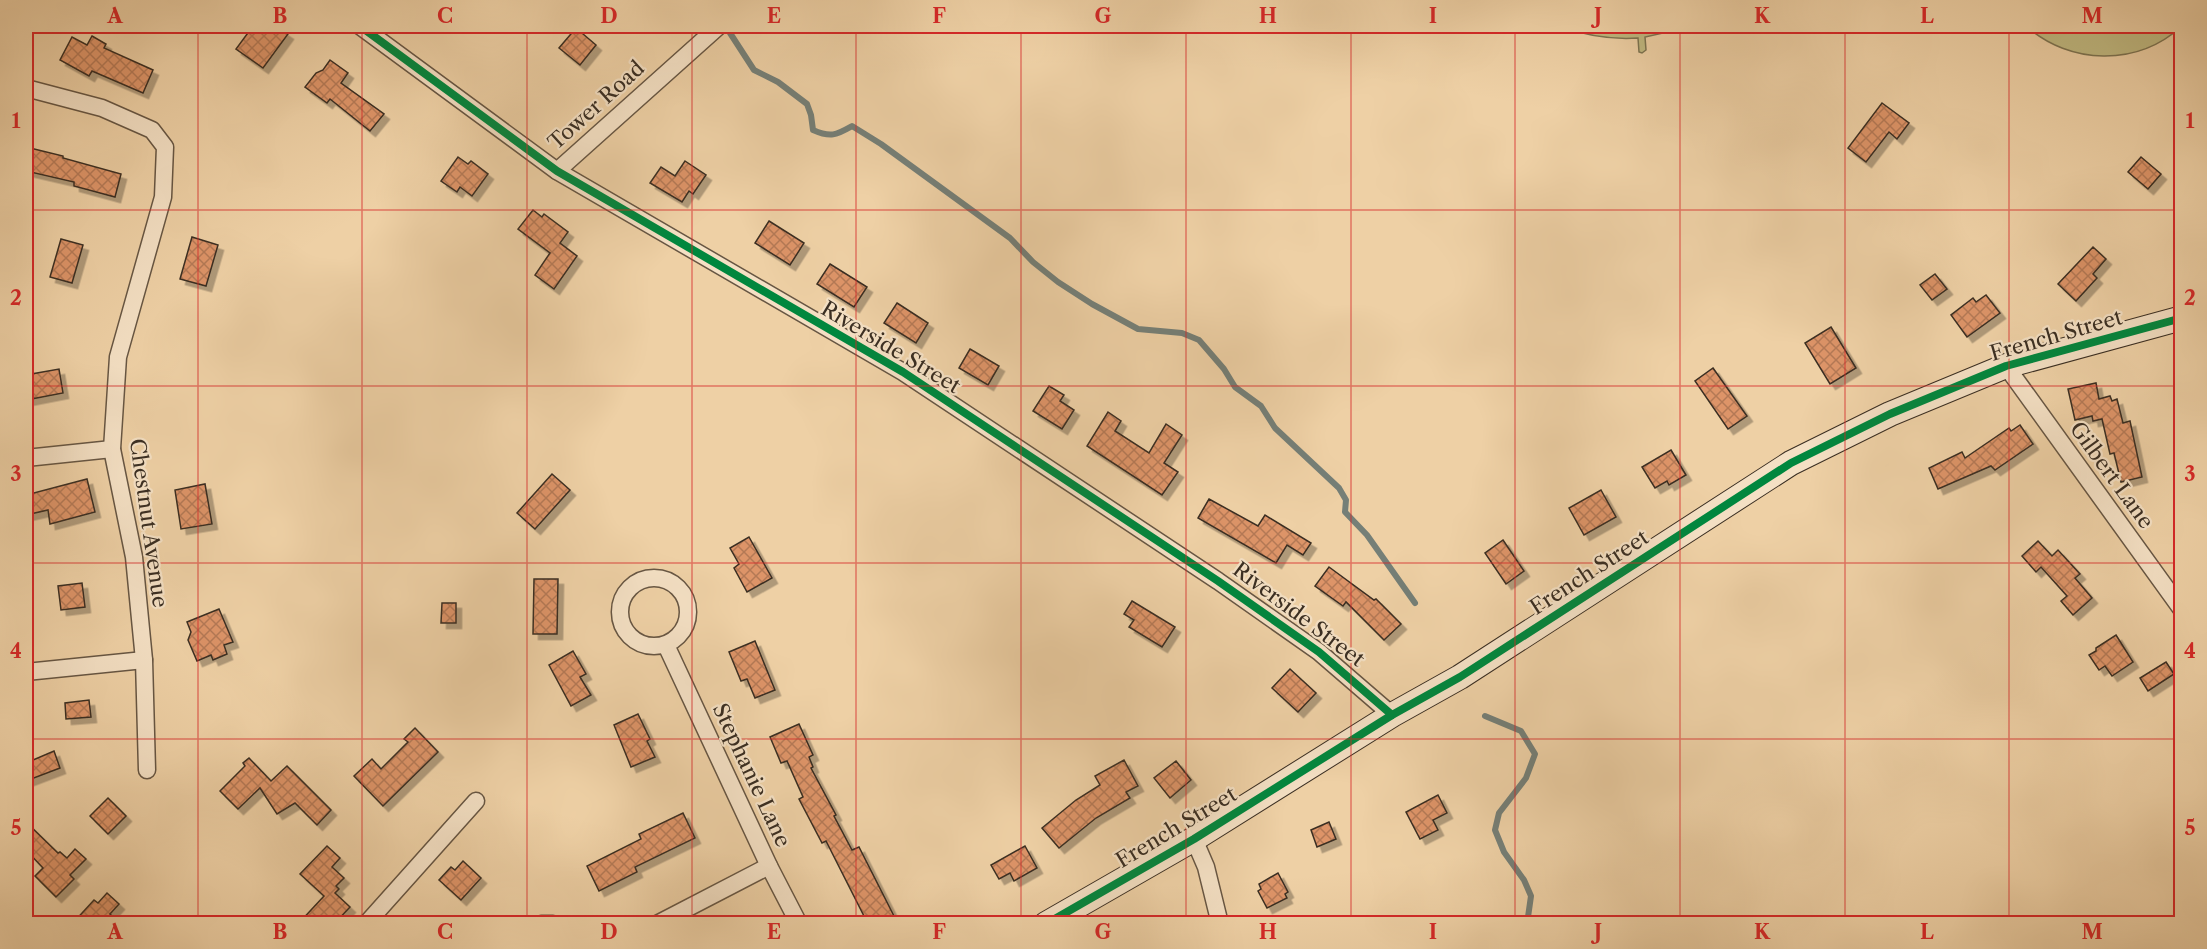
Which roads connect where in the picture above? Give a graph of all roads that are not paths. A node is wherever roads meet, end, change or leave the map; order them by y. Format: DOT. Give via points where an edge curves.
graph roads {
  1 [pos="360,26"];
  2 [pos="719,26"];
  3 [pos="26,88"];
  4 [pos="557,171"];
  5 [pos="2181,318"];
  6 [pos="2006,366"];
  7 [pos="112,449"];
  8 [pos="26,458"];
  9 [pos="2181,610"];
  10 [pos="666,645"];
  11 [pos="144,660"];
  12 [pos="26,672"];
  13 [pos="1392,715"];
  14 [pos="147,770"];
  15 [pos="476,801"];
  16 [pos="1194,839"];
  17 [pos="769,866"];
  18 [pos="366,924"];
  19 [pos="541,924"];
  20 [pos="553,924"];
  21 [pos="657,924"];
  22 [pos="799,924"];
  23 [pos="1046,924"];
  24 [pos="1220,924"];
  1 -- 4 [label="street, Riverside Street"];
  2 -- 4 [label="street, Tower Road"];
  3 -- 7 [label="street, Chestnut Avenue" via="102,108 152,130 165,147 163,197 118,357"];
  4 -- 13 [label="street, Riverside Street" via="912,379 1246,600 1319,652"];
  5 -- 6 [label="street, French Street"];
  6 -- 9 [label="street, Gilbert Lane"];
  6 -- 13 [label="street, French Street" via="1890,414 1791,463 1460,676"];
  7 -- 8 [label="street"];
  7 -- 11 [label="street, Chestnut Avenue" via="134,557"];
  10 -- 10 [label="street" via="646,646 634,641 623,628 620,606 624,595 645,578 668,580 687,600 689,612 683,631"];
  10 -- 17 [label="street, Stephanie Lane"];
  11 -- 12 [label="street"];
  11 -- 14 [label="street, Chestnut Avenue"];
  13 -- 16 [label="street, French Street"];
  15 -- 18 [label="street"];
  16 -- 23 [label="street, French Street"];
  16 -- 24 [label="street" via="1206,867"];
  17 -- 21 [label="street"];
  17 -- 22 [label="street, Stephanie Lane"];
  19 -- 20 [label="street"];
}
